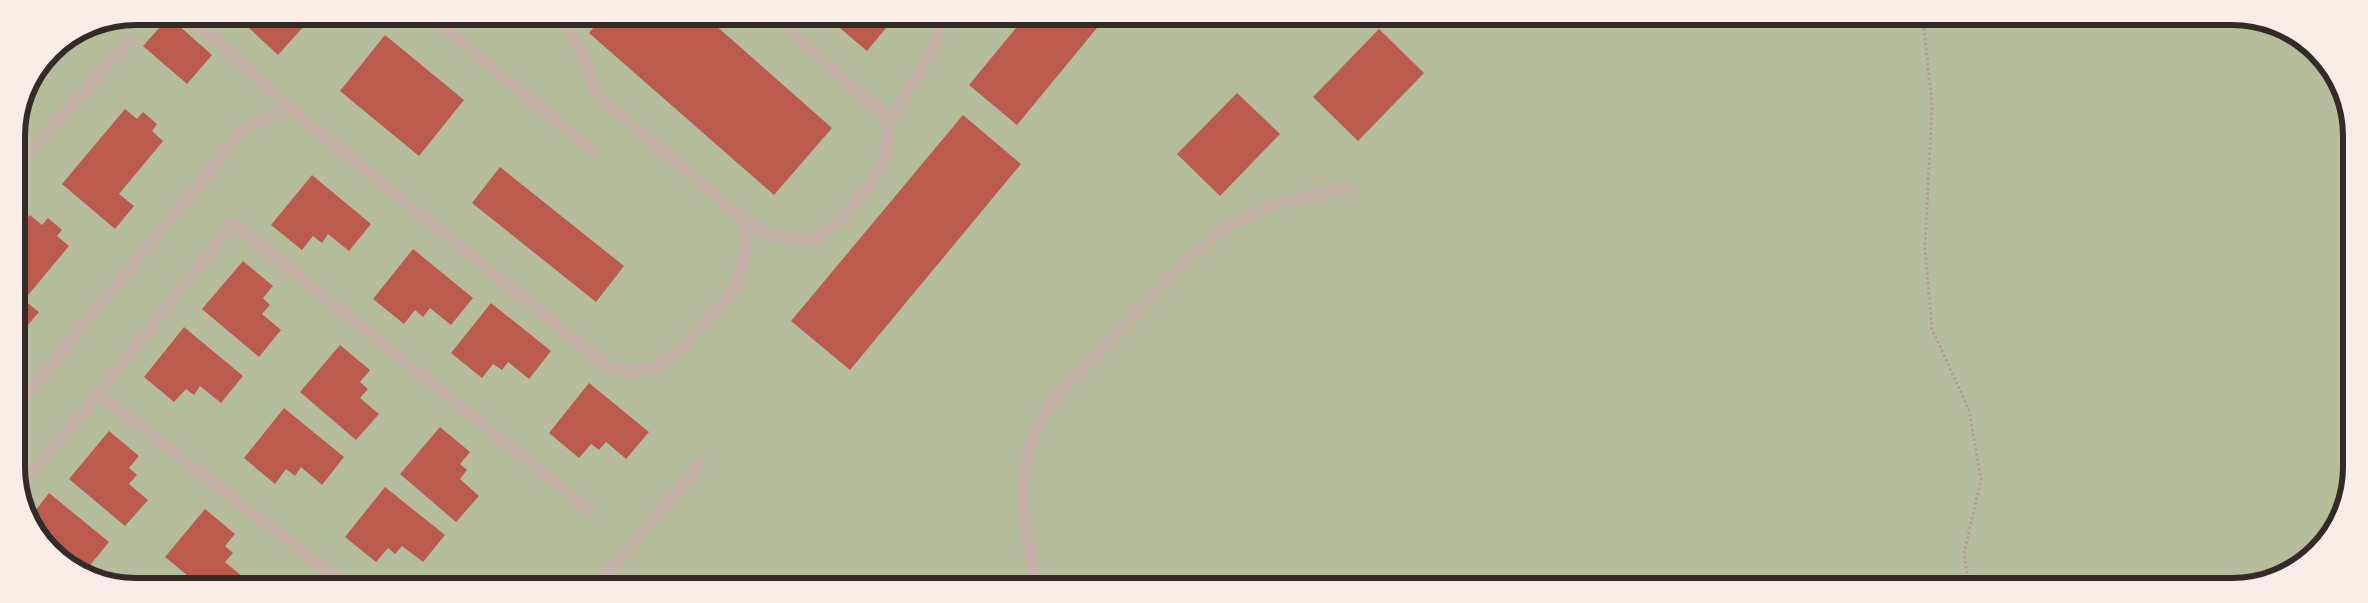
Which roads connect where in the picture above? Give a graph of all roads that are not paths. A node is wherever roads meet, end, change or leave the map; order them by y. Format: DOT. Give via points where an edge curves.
graph roads {
  1 [pos="195,25"];
  2 [pos="441,25"];
  3 [pos="568,25"];
  4 [pos="784,25"];
  5 [pos="941,25"];
  6 [pos="131,40"];
  7 [pos="293,111"];
  8 [pos="889,120"];
  9 [pos="594,152"];
  10 [pos="25,158"];
  11 [pos="1352,187"];
  12 [pos="742,218"];
  13 [pos="98,394"];
  14 [pos="25,396"];
  15 [pos="699,465"];
  16 [pos="26,481"];
  17 [pos="590,511"];
  18 [pos="337,578"];
  19 [pos="604,578"];
  20 [pos="1035,578"];
  1 -- 7 [label="street" via="224,47"];
  2 -- 9 [label="street"];
  3 -- 12 [label="street" via="599,97"];
  4 -- 8 [label="street"];
  5 -- 8 [label="street" via="930,56"];
  6 -- 10 [label="street"];
  7 -- 12 [label="street" via="607,366 628,372 652,369 686,346 738,286 747,241"];
  7 -- 14 [label="street" via="268,116 243,130"];
  8 -- 12 [label="street" via="886,153 870,184 841,220 815,239 792,240 769,234"];
  11 -- 20 [label="street" via="1271,206 1230,224 1189,258 1053,400 1031,442 1023,479 1024,520"];
  13 -- 16 [label="street"];
  13 -- 17 [label="street" via="233,223"];
  13 -- 18 [label="street"];
  15 -- 19 [label="street"];
}
